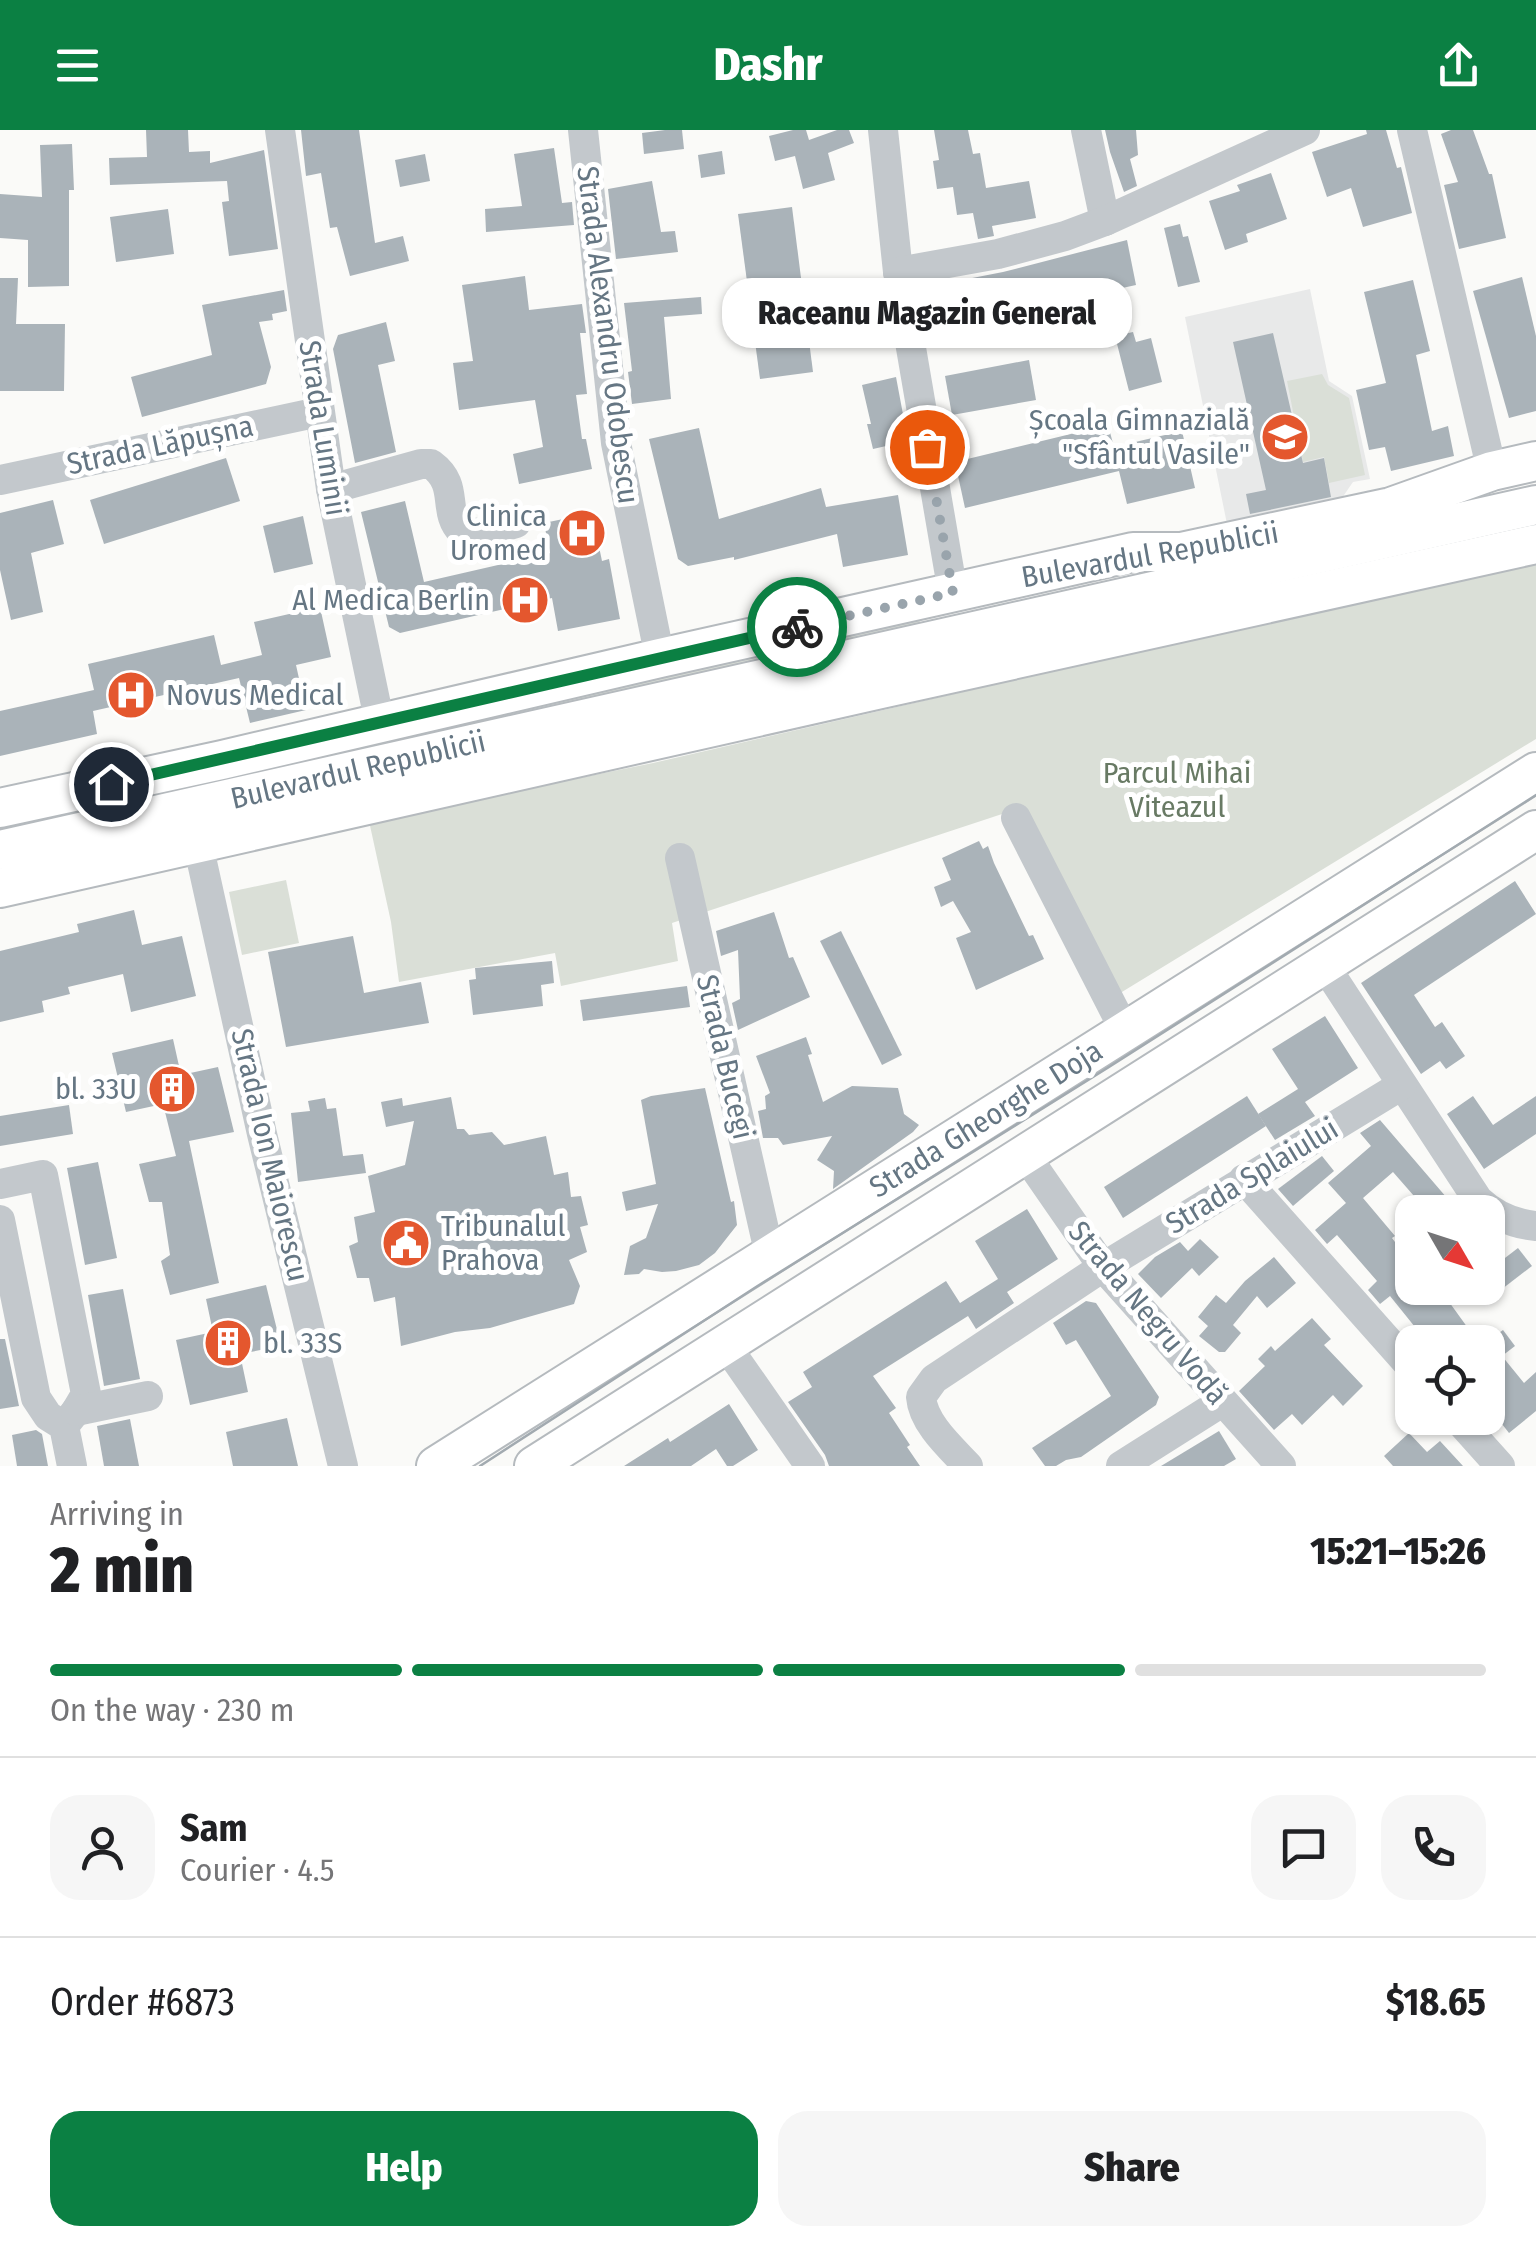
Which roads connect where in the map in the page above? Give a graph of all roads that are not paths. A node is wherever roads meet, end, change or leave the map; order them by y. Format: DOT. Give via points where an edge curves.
graph roads {
  1 [pos="280,130"];
  2 [pos="582,130"];
  3 [pos="883,130"];
  4 [pos="1086,130"];
  5 [pos="1305,130"];
  6 [pos="1412,130"];
  7 [pos="1105,222"];
  8 [pos="898,272"];
  9 [pos="319,412"];
  10 [pos="1536,461"];
  11 [pos="1492,470"];
  12 [pos="0,480"];
  13 [pos="331,489"];
  14 [pos="1536,505"];
  15 [pos="516,523"];
  16 [pos="1536,544"];
  17 [pos="953,593"];
  18 [pos="660,658"];
  19 [pos="380,724"];
  20 [pos="1536,772"];
  21 [pos="0,808"];
  22 [pos="1016,818"];
  23 [pos="1536,830"];
  24 [pos="198,844"];
  25 [pos="0,850"];
  26 [pos="680,858"];
  27 [pos="0,888"];
  28 [pos="1323,964"];
  29 [pos="1125,1032"];
  30 [pos="1402,1085"];
  31 [pos="1024,1153"];
  32 [pos="1244,1179"];
  33 [pos="0,1184"];
  34 [pos="0,1220"];
  35 [pos="1536,1226"];
  36 [pos="770,1256"];
  37 [pos="1103,1268"];
  38 [pos="725,1344"];
  39 [pos="1395,1349"];
  40 [pos="148,1396"];
  41 [pos="1222,1402"];
  42 [pos="70,1418"];
  43 [pos="1472,1435"];
  44 [pos="797,1461"];
  45 [pos="72,1466"];
  46 [pos="343,1466"];
  47 [pos="436,1466"];
  48 [pos="534,1466"];
  49 [pos="968,1466"];
  50 [pos="1120,1466"];
  51 [pos="1280,1466"];
  52 [pos="1500,1466"];
  1 -- 9 [label="street, Strada Luminii"];
  2 -- 18 [label="street, Strada Alexandru Odobescu" via="616,442"];
  3 -- 8 [label="street"];
  4 -- 7 [label="street"];
  5 -- 7 [label="street"];
  6 -- 11 [label="street"];
  7 -- 8 [label="street" via="998,254"];
  8 -- 17 [label="street"];
  9 -- 12 [label="street, Strada Lăpușna"];
  9 -- 13 [label="street, Strada Luminii"];
  10 -- 11 [label="main road, Bulevardul Republicii"];
  11 -- 17 [label="main road, Bulevardul Republicii" via="1373,511 1181,552 1133,552"];
  13 -- 15 [label="street" via="431,464 445,476 462,532"];
  13 -- 19 [label="street, Strada Luminii"];
  14 -- 25 [label="main road, Bulevardul Republicii"];
  16 -- 24 [label="main road, Bulevardul Republicii"];
  17 -- 18 [label="main road, Bulevardul Republicii"];
  18 -- 19 [label="main road, Bulevardul Republicii"];
  19 -- 21 [label="main road, Bulevardul Republicii"];
  20 -- 29 [label="main road, Strada Gheorghe Doja"];
  22 -- 29 [label="street"];
  23 -- 28 [label="main road, Strada Gheorghe Doja"];
  24 -- 27 [label="main road, Bulevardul Republicii"];
  24 -- 46 [label="street, Strada Ion Maiorescu"];
  26 -- 36 [label="street, Strada Bucegi"];
  28 -- 30 [label="street"];
  28 -- 31 [label="main road, Strada Gheorghe Doja"];
  29 -- 36 [label="main road, Strada Gheorghe Doja"];
  30 -- 32 [label="street, Strada Splaiului"];
  30 -- 35 [label="street" via="1478,1200 1514,1223"];
  31 -- 37 [label="street, Strada Negru Vodă"];
  31 -- 38 [label="main road, Strada Gheorghe Doja"];
  32 -- 37 [label="street, Strada Splaiului"];
  32 -- 39 [label="street"];
  33 -- 42 [label="street" via="42,1175 86,1394"];
  34 -- 42 [label="street" via="36,1398 48,1416"];
  36 -- 47 [label="main road, Strada Gheorghe Doja"];
  37 -- 41 [label="street, Strada Negru Vodă"];
  37 -- 49 [label="street, Strada Splaiului" via="926,1388 922,1408"];
  38 -- 44 [label="street"];
  38 -- 48 [label="main road, Strada Gheorghe Doja"];
  40 -- 42 [label="street"];
  41 -- 50 [label="street"];
  41 -- 51 [label="street, Strada Negru Vodă"];
  42 -- 45 [label="street"];
  43 -- 52 [label="street"];
}
